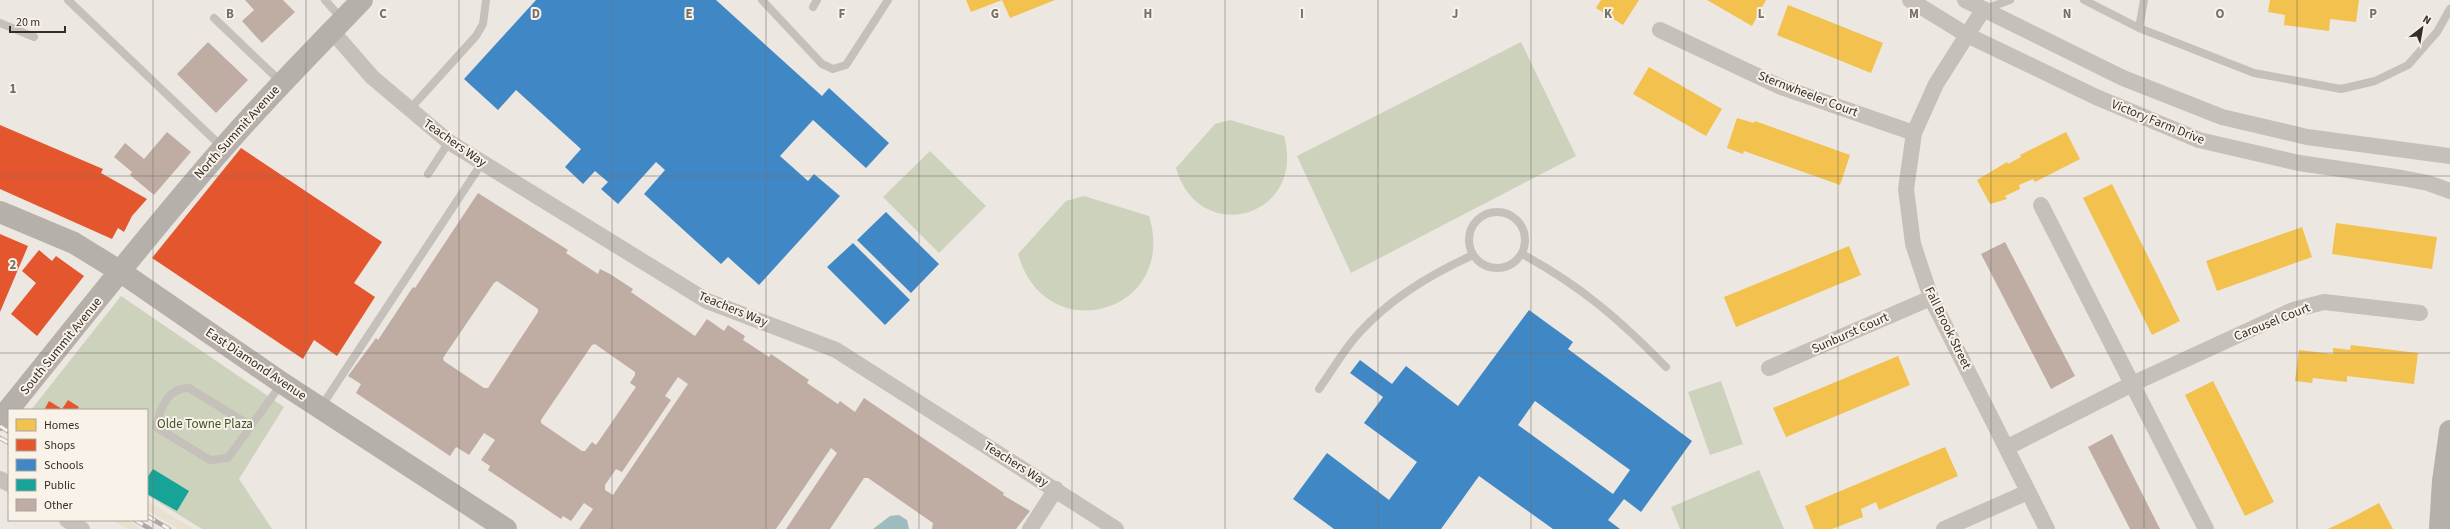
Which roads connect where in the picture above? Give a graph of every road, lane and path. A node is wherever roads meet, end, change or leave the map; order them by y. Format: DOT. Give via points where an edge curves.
graph roads {
  1 [pos="68,0"];
  2 [pos="325,0"];
  3 [pos="362,0"];
  4 [pos="486,0"];
  5 [pos="762,0"];
  6 [pos="817,0"];
  7 [pos="888,0"];
  8 [pos="1910,0"];
  9 [pos="1965,0"];
  10 [pos="2010,0"];
  11 [pos="2084,0"];
  12 [pos="2144,0"];
  13 [pos="1982,5"];
  14 [pos="812,7"];
  15 [pos="2450,9"];
  16 [pos="214,18"];
  17 [pos="0,23"];
  18 [pos="337,25"];
  19 [pos="2139,28"];
  20 [pos="1660,30"];
  21 [pos="1968,35"];
  22 [pos="34,37"];
  23 [pos="281,83"];
  24 [pos="409,110"];
  25 [pos="1914,132"];
  26 [pos="449,142"];
  27 [pos="222,148"];
  28 [pos="2450,156"];
  29 [pos="482,162"];
  30 [pos="428,174"];
  31 [pos="2450,191"];
  32 [pos="2042,205"];
  33 [pos="0,212"];
  34 [pos="1522,254"];
  35 [pos="1473,255"];
  36 [pos="121,272"];
  37 [pos="1931,298"];
  38 [pos="2420,312"];
  39 [pos="1666,367"];
  40 [pos="1769,368"];
  41 [pos="282,383"];
  42 [pos="2132,384"];
  43 [pos="1319,389"];
  44 [pos="321,407"];
  45 [pos="9,409"];
  46 [pos="8,410"];
  47 [pos="0,420"];
  48 [pos="251,426"];
  49 [pos="2450,431"];
  50 [pos="2008,447"];
  51 [pos="1056,490"];
  52 [pos="2028,492"];
  53 [pos="69,521"];
  54 [pos="82,529"];
  55 [pos="506,529"];
  56 [pos="1030,529"];
  57 [pos="1116,529"];
  58 [pos="1944,529"];
  59 [pos="2047,529"];
  60 [pos="2206,529"];
  61 [pos="2440,529"];
  1 -- 27 [label="lane"];
  2 -- 18 [label="lane"];
  3 -- 18 [label="street, North Summit Avenue"];
  4 -- 24 [label="lane" via="483,24 476,36"];
  5 -- 7 [label="lane" via="822,64 833,69 846,65"];
  6 -- 14 [label="lane"];
  8 -- 21 [label="street, Victory Farm Drive"];
  9 -- 13 [label="street"];
  10 -- 13 [label="lane"];
  11 -- 19 [label="lane"];
  12 -- 19 [label="lane"];
  13 -- 21 [label="street, Fall Brook Street"];
  13 -- 28 [label="street" via="2123,78 2222,117 2307,137"];
  15 -- 19 [label="lane" via="2437,32 2408,65 2375,81 2341,88 2254,73"];
  16 -- 23 [label="lane"];
  17 -- 22 [label="lane"];
  18 -- 23 [label="street, North Summit Avenue"];
  18 -- 24 [label="street, Teachers Way" via="372,77"];
  20 -- 25 [label="street, Sternwheeler Court" via="1781,87"];
  21 -- 25 [label="street, Fall Brook Street" via="1936,84"];
  21 -- 31 [label="street, Victory Farm Drive" via="2096,97 2199,140 2299,163 2428,183"];
  23 -- 27 [label="street, North Summit Avenue"];
  24 -- 26 [label="street, Teachers Way"];
  25 -- 37 [label="street, Fall Brook Street" via="1906,189 1912,244"];
  26 -- 29 [label="street, Teachers Way"];
  26 -- 30 [label="lane"];
  27 -- 36 [label="street, North Summit Avenue"];
  29 -- 44 [label="lane"];
  29 -- 51 [label="street, Teachers Way" via="707,301 836,350"];
  32 -- 42 [label="street"];
  33 -- 36 [label="street, East Diamond Avenue" via="74,243"];
  34 -- 35 [label="lane" via="1513,264 1502,268 1490,268 1480,263"];
  34 -- 35 [label="lane" via="1525,244 1520,224 1514,218 1497,212 1482,217 1471,229 1469,245"];
  34 -- 39 [label="lane" via="1585,292 1630,330"];
  35 -- 43 [label="lane" via="1433,275 1384,310 1360,332"];
  36 -- 41 [label="street, East Diamond Avenue"];
  36 -- 45 [label="street, South Summit Avenue"];
  37 -- 40 [label="street, Sunburst Court"];
  37 -- 50 [label="street, Fall Brook Street"];
  38 -- 42 [label="street, Carousel Court" via="2324,302 2293,310"];
  41 -- 44 [label="street, East Diamond Avenue"];
  41 -- 48 [label="lane"];
  42 -- 50 [label="street, Carousel Court"];
  42 -- 60 [label="street"];
  44 -- 55 [label="street, East Diamond Avenue"];
  46 -- 47 [label="street, South Summit Avenue"];
  48 -- 48 [label="lane" via="189,388 181,388 173,391 166,400 158,414 156,427 210,460 228,458"];
  49 -- 61 [label="street"];
  50 -- 52 [label="street, Fall Brook Street"];
  51 -- 56 [label="street"];
  51 -- 57 [label="street, Teachers Way"];
  52 -- 58 [label="street"];
  52 -- 59 [label="street, Fall Brook Street"];
  53 -- 54 [label="street"];
}
